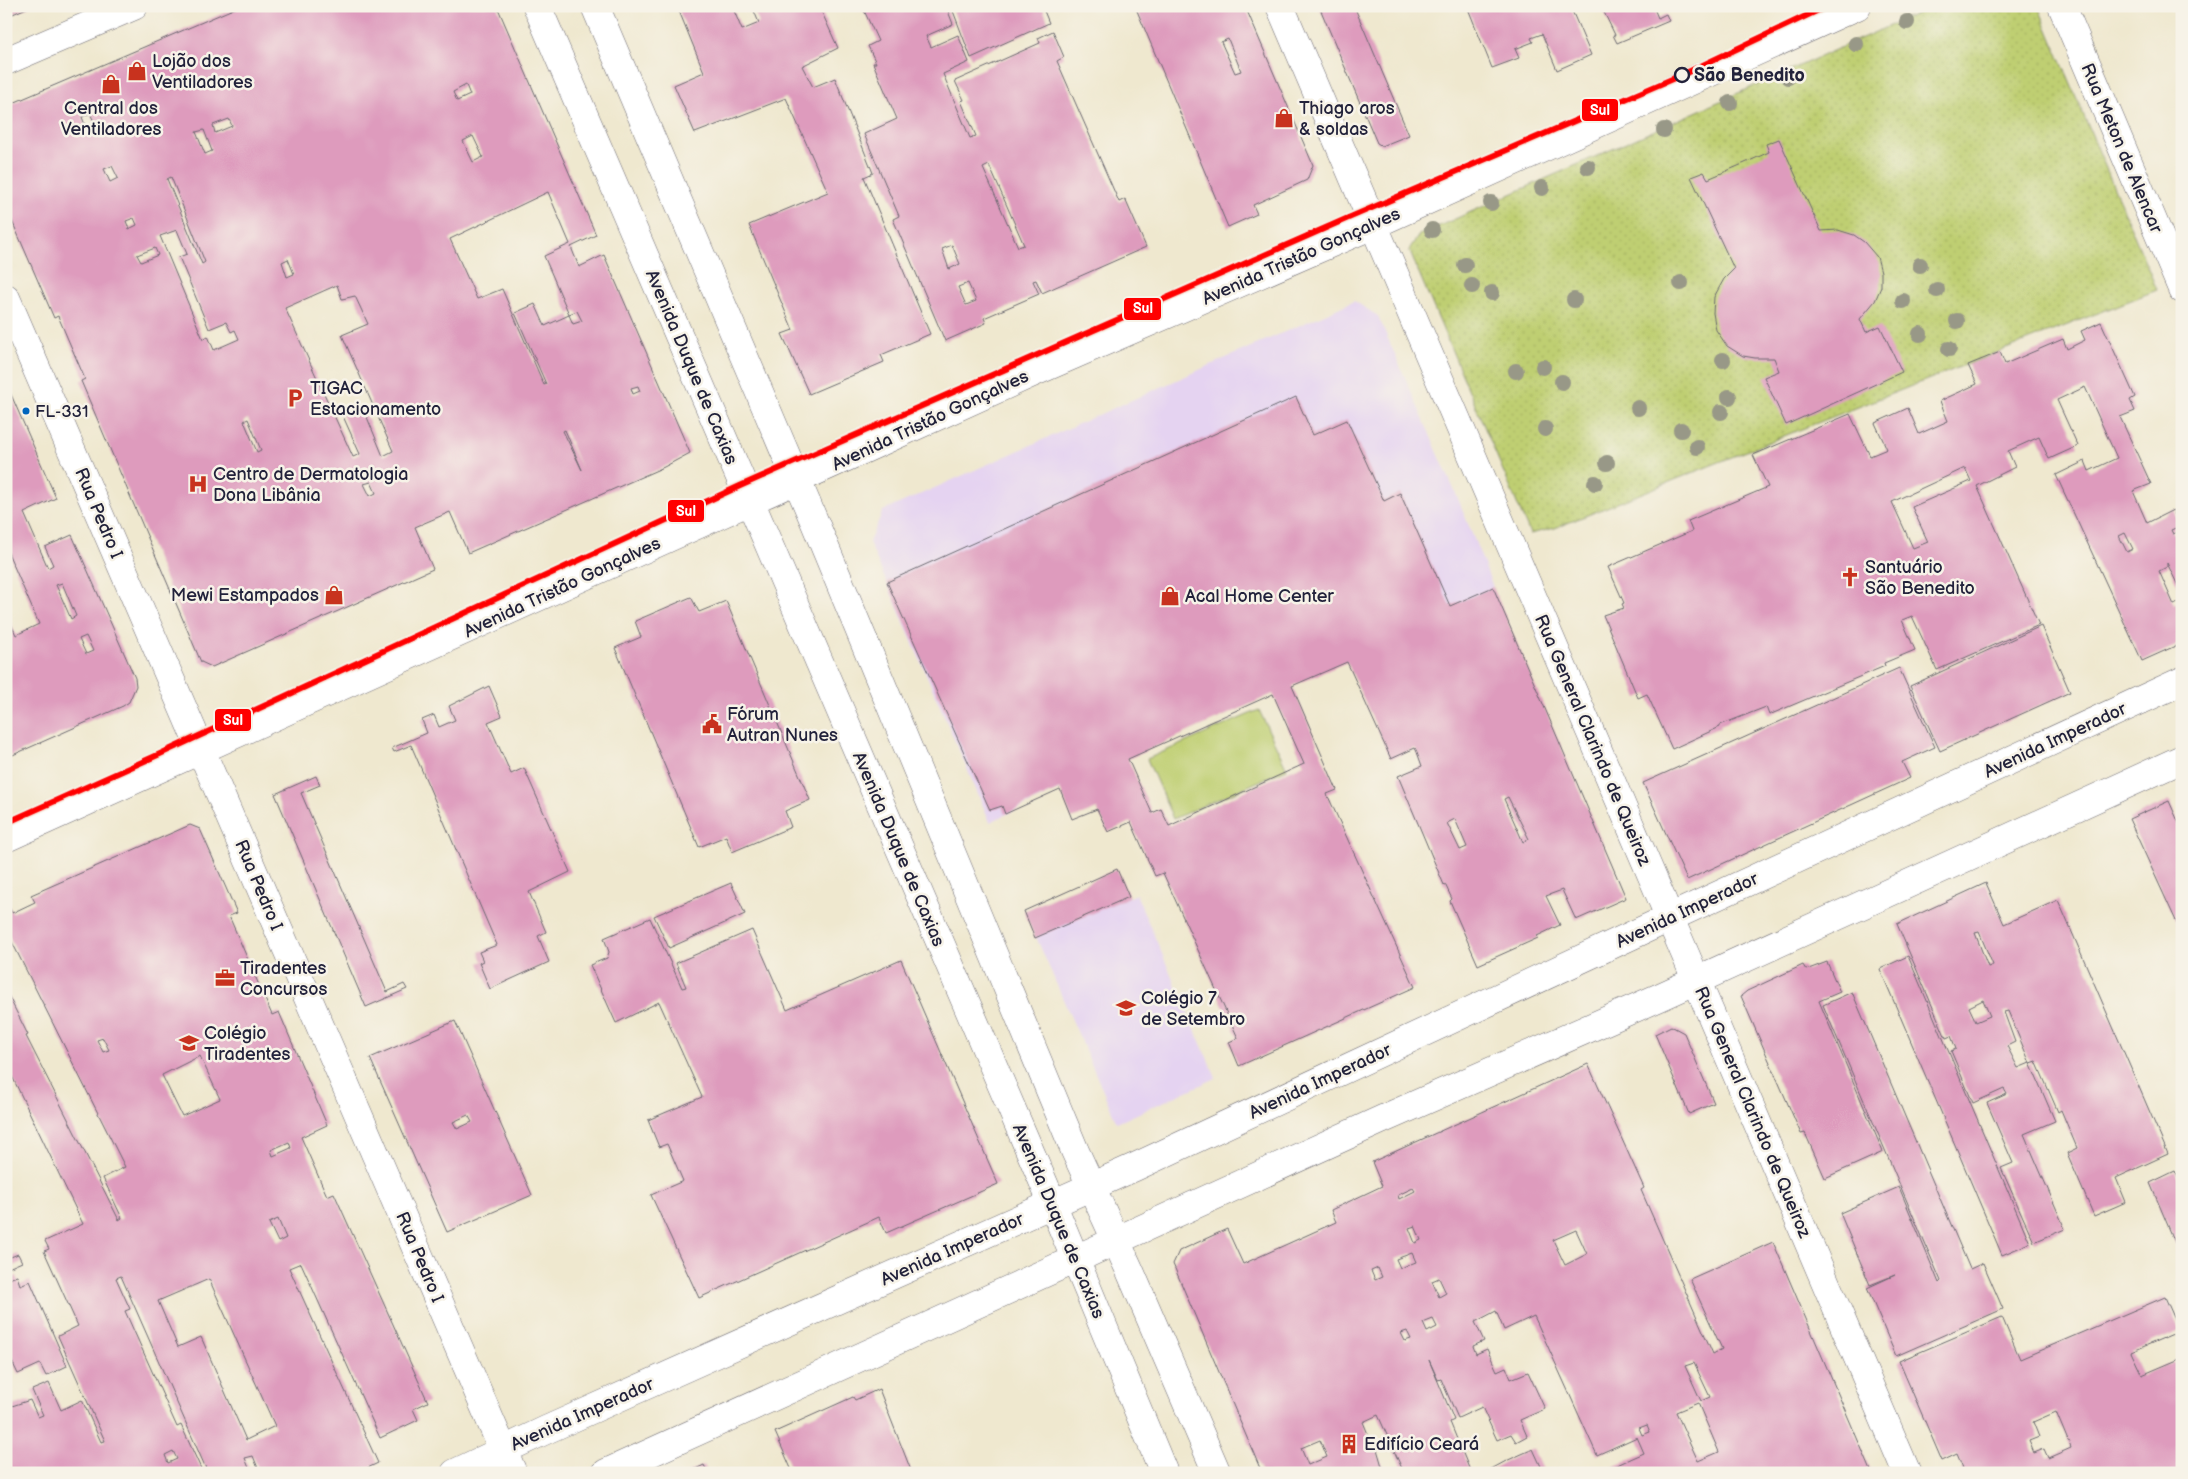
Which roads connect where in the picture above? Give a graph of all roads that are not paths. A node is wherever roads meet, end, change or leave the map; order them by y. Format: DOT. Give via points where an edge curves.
graph roads {
  1 [pos="134,6"];
  2 [pos="537,6"];
  3 [pos="595,6"];
  4 [pos="1280,6"];
  5 [pos="1857,6"];
  6 [pos="2062,6"];
  7 [pos="6,61"];
  8 [pos="1373,225"];
  9 [pos="2182,289"];
  10 [pos="6,298"];
  11 [pos="797,480"];
  12 [pos="749,502"];
  13 [pos="2182,681"];
  14 [pos="201,751"];
  15 [pos="2182,759"];
  16 [pos="6,838"];
  17 [pos="1670,918"];
  18 [pos="1697,981"];
  19 [pos="1091,1187"];
  20 [pos="1052,1204"];
  21 [pos="1116,1240"];
  22 [pos="1075,1259"];
  23 [pos="508,1461"];
  24 [pos="455,1473"];
  25 [pos="606,1473"];
  26 [pos="1164,1473"];
  27 [pos="1216,1473"];
  28 [pos="1906,1473"];
  1 -- 7 [label="main road"];
  2 -- 12 [label="main road, Avenida Duque de Caxias"];
  3 -- 11 [label="main road"];
  4 -- 8 [label="main road, Rua General Clarindo de Queiroz"];
  5 -- 8 [label="main road, Avenida Tristão Gonçalves"];
  6 -- 9 [label="main road, Rua Meton de Alencar"];
  8 -- 11 [label="main road, Avenida Tristão Gonçalves" via="1039,370"];
  8 -- 17 [label="main road, Rua General Clarindo de Queiroz"];
  10 -- 14 [label="main road, Rua Pedro I"];
  11 -- 12 [label="main road, Avenida Tristão Gonçalves"];
  11 -- 19 [label="main road"];
  12 -- 14 [label="main road, Avenida Tristão Gonçalves"];
  12 -- 20 [label="main road, Avenida Duque de Caxias"];
  13 -- 17 [label="main road, Avenida Imperador"];
  14 -- 16 [label="main road, Avenida Tristão Gonçalves"];
  14 -- 23 [label="main road, Rua Pedro I"];
  15 -- 18 [label="main road"];
  17 -- 18 [label="main road, Rua General Clarindo de Queiroz"];
  17 -- 19 [label="main road, Avenida Imperador"];
  18 -- 21 [label="main road"];
  18 -- 28 [label="main road, Rua General Clarindo de Queiroz"];
  19 -- 20 [label="main road, Avenida Imperador"];
  19 -- 21 [label="main road"];
  20 -- 22 [label="main road, Avenida Duque de Caxias"];
  20 -- 23 [label="main road, Avenida Imperador"];
  21 -- 22 [label="main road"];
  21 -- 27 [label="main road"];
  22 -- 25 [label="main road"];
  22 -- 26 [label="main road, Avenida Duque de Caxias"];
  23 -- 24 [label="main road, Avenida Imperador"];
}
